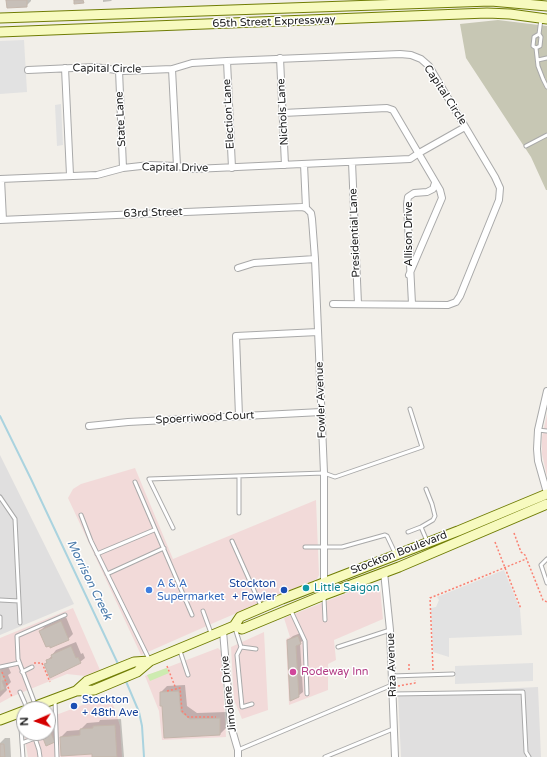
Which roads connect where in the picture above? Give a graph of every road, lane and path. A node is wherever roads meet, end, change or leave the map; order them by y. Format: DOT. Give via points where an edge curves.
graph roads {
  1 [pos="310,3"];
  2 [pos="547,6"];
  3 [pos="0,18"];
  4 [pos="544,18"];
  5 [pos="0,32"];
  6 [pos="539,34"];
  7 [pos="536,48"];
  8 [pos="280,58"];
  9 [pos="547,58"];
  10 [pos="538,60"];
  11 [pos="226,61"];
  12 [pos="65,68"];
  13 [pos="172,69"];
  14 [pos="28,70"];
  15 [pos="119,70"];
  16 [pos="547,87"];
  17 [pos="283,113"];
  18 [pos="465,127"];
  19 [pos="546,136"];
  20 [pos="547,141"];
  21 [pos="526,146"];
  22 [pos="419,153"];
  23 [pos="352,162"];
  24 [pos="304,164"];
  25 [pos="286,165"];
  26 [pos="177,166"];
  27 [pos="123,168"];
  28 [pos="232,168"];
  29 [pos="70,175"];
  30 [pos="0,179"];
  31 [pos="435,183"];
  32 [pos="306,208"];
  33 [pos="1,220"];
  34 [pos="315,260"];
  35 [pos="238,268"];
  36 [pos="409,275"];
  37 [pos="333,304"];
  38 [pos="358,304"];
  39 [pos="412,304"];
  40 [pos="318,332"];
  41 [pos="547,391"];
  42 [pos="410,409"];
  43 [pos="321,412"];
  44 [pos="240,416"];
  45 [pos="89,426"];
  46 [pos="538,430"];
  47 [pos="547,431"];
  48 [pos="324,473"];
  49 [pos="239,476"];
  50 [pos="135,482"];
  51 [pos="426,489"];
  52 [pos="547,494"];
  53 [pos="0,498"];
  54 [pos="547,504"];
  55 [pos="239,513"];
  56 [pos="81,515"];
  57 [pos="421,526"];
  58 [pos="495,526"];
  59 [pos="173,528"];
  60 [pos="154,530"];
  61 [pos="408,532"];
  62 [pos="514,533"];
  63 [pos="232,541"];
  64 [pos="428,542"];
  65 [pos="495,542"];
  66 [pos="323,546"];
  67 [pos="305,547"];
  68 [pos="164,548"];
  69 [pos="97,554"];
  70 [pos="396,554"];
  71 [pos="526,559"];
  72 [pos="547,559"];
  73 [pos="379,561"];
  74 [pos="504,568"];
  75 [pos="384,572"];
  76 [pos="107,574"];
  77 [pos="324,582"];
  78 [pos="547,583"];
  79 [pos="324,595"];
  80 [pos="0,600"];
  81 [pos="19,601"];
  82 [pos="547,602"];
  83 [pos="262,608"];
  84 [pos="290,609"];
  85 [pos="521,609"];
  86 [pos="203,611"];
  87 [pos="65,615"];
  88 [pos="192,615"];
  89 [pos="0,617"];
  90 [pos="325,620"];
  91 [pos="20,623"];
  92 [pos="234,626"];
  93 [pos="0,627"];
  94 [pos="390,630"];
  95 [pos="223,631"];
  96 [pos="212,635"];
  97 [pos="338,646"];
  98 [pos="241,647"];
  99 [pos="179,649"];
  100 [pos="256,649"];
  101 [pos="150,661"];
  102 [pos="19,663"];
  103 [pos="409,664"];
  104 [pos="167,666"];
  105 [pos="0,667"];
  106 [pos="32,667"];
  107 [pos="0,670"];
  108 [pos="22,672"];
  109 [pos="433,672"];
  110 [pos="453,674"];
  111 [pos="188,675"];
  112 [pos="414,675"];
  113 [pos="392,676"];
  114 [pos="394,686"];
  115 [pos="176,689"];
  116 [pos="76,691"];
  117 [pos="168,691"];
  118 [pos="20,692"];
  119 [pos="307,694"];
  120 [pos="393,694"];
  121 [pos="12,697"];
  122 [pos="55,699"];
  123 [pos="24,701"];
  124 [pos="26,701"];
  125 [pos="49,701"];
  126 [pos="252,704"];
  127 [pos="16,713"];
  128 [pos="216,717"];
  129 [pos="0,720"];
  130 [pos="394,729"];
  131 [pos="22,743"];
  132 [pos="238,754"];
  133 [pos="23,757"];
  134 [pos="40,757"];
  135 [pos="57,757"];
  136 [pos="325,757"];
  137 [pos="395,757"];
  138 [pos="528,757"];
  1 -- 2 [label="main road, 65th Street Expressway" via="491,1"];
  1 -- 3 [label="main road, 65th Street Expressway"];
  4 -- 5 [label="main road, 65th Street Expressway" via="487,13"];
  4 -- 6 [label="lane"];
  6 -- 7 [label="lane" via="540,46"];
  6 -- 7 [label="lane" via="534,37 533,46"];
  7 -- 10 [label="lane"];
  8 -- 11 [label="street, Capital Circle"];
  8 -- 17 [label="street, Nichols Lane"];
  8 -- 18 [label="street, Capital Circle" via="411,55 429,66"];
  9 -- 10 [label="lane"];
  10 -- 16 [label="lane"];
  11 -- 13 [label="street, Capital Circle" via="192,63"];
  11 -- 28 [label="street, Election Lane"];
  12 -- 14 [label="street, Capital Circle"];
  12 -- 15 [label="street, Capital Circle" via="95,67"];
  12 -- 29 [label="street, Capital Circle"];
  13 -- 15 [label="street, Capital Circle"];
  13 -- 26 [label="street"];
  15 -- 27 [label="street, State Lane"];
  17 -- 22 [label="street" via="387,108 393,110"];
  17 -- 25 [label="street, Nichols Lane"];
  18 -- 22 [label="street, Capital Drive"];
  18 -- 39 [label="street, Capital Circle" via="500,188 499,200 456,302 448,305"];
  19 -- 20 [label="lane"];
  19 -- 21 [label="lane"];
  22 -- 23 [label="street, Capital Drive" via="410,160"];
  22 -- 31 [label="street"];
  23 -- 24 [label="street, Capital Drive"];
  23 -- 38 [label="street, Presidential Lane"];
  24 -- 25 [label="street, Capital Drive"];
  24 -- 32 [label="street"];
  25 -- 28 [label="street, Capital Drive"];
  26 -- 27 [label="street, Capital Drive"];
  26 -- 28 [label="street, Capital Drive" via="194,170"];
  27 -- 29 [label="street, Capital Drive" via="102,174"];
  29 -- 30 [label="street, Capital Drive"];
  30 -- 33 [label="street"];
  31 -- 36 [label="street" via="442,198"];
  31 -- 36 [label="street, Allison Drive" via="433,189 408,197"];
  32 -- 33 [label="street, 63rd Street"];
  32 -- 34 [label="street, Fowler Avenue" via="312,219"];
  34 -- 35 [label="street" via="254,263"];
  34 -- 40 [label="street, Fowler Avenue"];
  36 -- 39 [label="street, Allison Drive"];
  37 -- 38 [label="street, Capital Circle"];
  38 -- 39 [label="street, Capital Circle"];
  40 -- 43 [label="street, Fowler Avenue"];
  40 -- 44 [label="street" via="236,336"];
  41 -- 46 [label="street"];
  42 -- 48 [label="lane" via="422,447 335,477"];
  43 -- 44 [label="street, Spoerriwood Court"];
  43 -- 48 [label="street, Fowler Avenue"];
  44 -- 45 [label="street, Spoerriwood Court"];
  46 -- 47 [label="lane"];
  46 -- 52 [label="street" via="538,461"];
  48 -- 49 [label="lane"];
  48 -- 66 [label="street, Fowler Avenue"];
  49 -- 55 [label="lane"];
  49 -- 59 [label="lane" via="149,480"];
  50 -- 60 [label="lane"];
  51 -- 57 [label="lane" via="435,516 433,520"];
  52 -- 58 [label="main road" via="541,501 500,517"];
  52 -- 64 [label="main road, Stockton Boulevard"];
  53 -- 81 [label="lane" via="15,519"];
  54 -- 58 [label="main road, Stockton Boulevard"];
  56 -- 69 [label="lane"];
  57 -- 61 [label="lane"];
  57 -- 64 [label="lane"];
  58 -- 75 [label="main road, Stockton Boulevard"];
  60 -- 68 [label="lane"];
  60 -- 69 [label="lane"];
  62 -- 71 [label="path"];
  63 -- 83 [label="lane"];
  64 -- 70 [label="main road, Stockton Boulevard"];
  65 -- 74 [label="path"];
  66 -- 67 [label="lane"];
  66 -- 70 [label="lane" via="342,547 385,535"];
  66 -- 77 [label="street, Fowler Avenue"];
  68 -- 76 [label="lane"];
  68 -- 88 [label="lane"];
  69 -- 76 [label="lane"];
  70 -- 73 [label="main road, Stockton Boulevard"];
  71 -- 74 [label="path"];
  71 -- 82 [label="path" via="543,600"];
  72 -- 78 [label="lane" via="541,565"];
  73 -- 75 [label="main road"];
  73 -- 77 [label="main road, Stockton Boulevard"];
  74 -- 85 [label="path"];
  74 -- 109 [label="path" via="430,598"];
  75 -- 79 [label="main road, Stockton Boulevard"];
  75 -- 94 [label="street, Riza Avenue"];
  76 -- 101 [label="lane"];
  77 -- 79 [label="street, Fowler Avenue"];
  77 -- 83 [label="main road, Stockton Boulevard"];
  79 -- 84 [label="main road, Stockton Boulevard"];
  79 -- 90 [label="lane"];
  80 -- 81 [label="lane"];
  81 -- 91 [label="lane"];
  83 -- 92 [label="main road, Stockton Boulevard" via="240,617"];
  84 -- 92 [label="main road, Stockton Boulevard" via="242,629"];
  84 -- 119 [label="lane" via="305,641"];
  86 -- 96 [label="lane"];
  87 -- 102 [label="lane" via="17,636"];
  89 -- 93 [label="lane"];
  92 -- 95 [label="main road, Stockton Boulevard"];
  92 -- 98 [label="lane"];
  94 -- 97 [label="lane"];
  94 -- 113 [label="street, Riza Avenue"];
  95 -- 96 [label="main road, Stockton Boulevard"];
  95 -- 132 [label="street, Jimolene Drive" via="231,726"];
  96 -- 99 [label="main road, Stockton Boulevard"];
  98 -- 100 [label="lane"];
  98 -- 126 [label="lane" via="237,655 242,707"];
  99 -- 101 [label="main road, Stockton Boulevard"];
  99 -- 111 [label="lane"];
  101 -- 116 [label="main road, Stockton Boulevard" via="134,662 109,672 87,681"];
  101 -- 116 [label="main road, Stockton Boulevard" via="137,672 95,693"];
  102 -- 105 [label="lane"];
  102 -- 108 [label="lane"];
  103 -- 112 [label="path" via="409,672 414,672"];
  104 -- 115 [label="path"];
  106 -- 108 [label="lane"];
  107 -- 121 [label="path" via="2,669"];
  108 -- 124 [label="lane"];
  110 -- 112 [label="lane"];
  112 -- 113 [label="lane"];
  112 -- 114 [label="path" via="415,683"];
  113 -- 114 [label="street, Riza Avenue"];
  114 -- 120 [label="street, Riza Avenue"];
  114 -- 132 [label="lane"];
  115 -- 117 [label="path"];
  115 -- 128 [label="path" via="180,688 182,711 188,717"];
  116 -- 122 [label="main road, Stockton Boulevard"];
  118 -- 123 [label="lane"];
  120 -- 130 [label="street, Riza Avenue"];
  120 -- 138 [label="lane" via="523,692"];
  122 -- 125 [label="main road, Stockton Boulevard"];
  122 -- 135 [label="lane"];
  127 -- 129 [label="main road, Stockton Boulevard"];
  130 -- 136 [label="lane"];
  130 -- 137 [label="street, Riza Avenue"];
  131 -- 133 [label="lane"];
  131 -- 134 [label="lane" via="35,738"];
}
